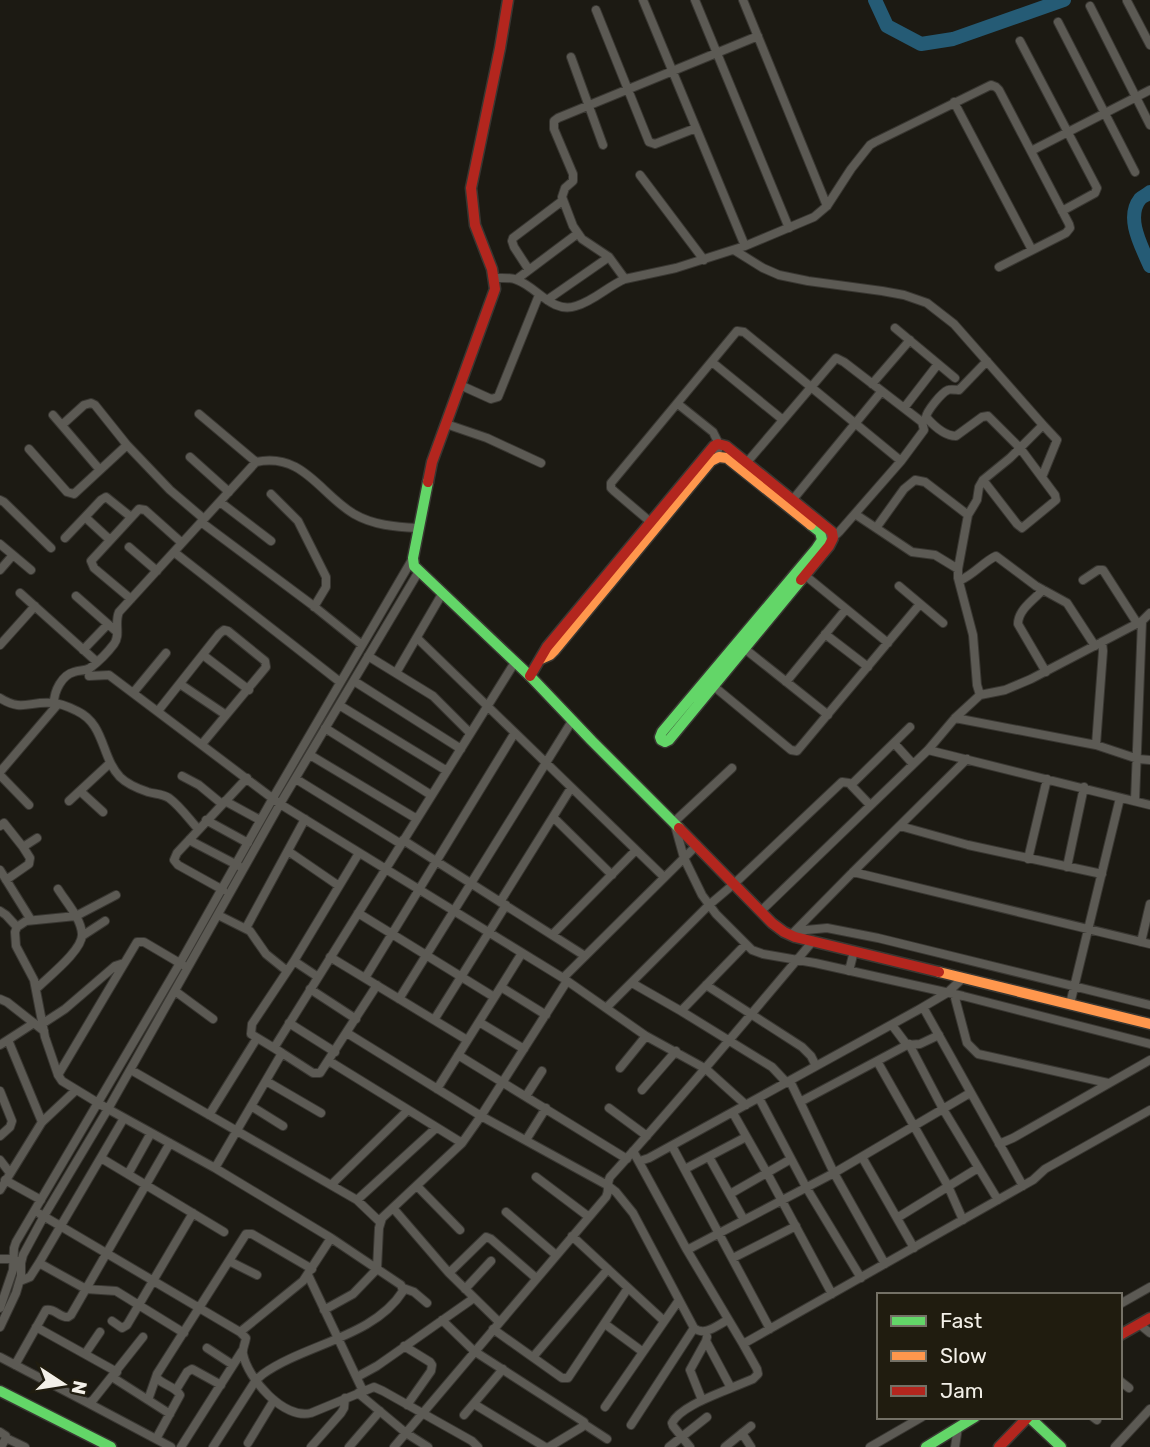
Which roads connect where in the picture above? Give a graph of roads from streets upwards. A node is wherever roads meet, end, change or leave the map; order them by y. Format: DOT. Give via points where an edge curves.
graph roads {
  1 [pos="508,0"];
  2 [pos="643,0"];
  3 [pos="695,0"];
  4 [pos="743,0"];
  5 [pos="1127,1"];
  6 [pos="1090,6"];
  7 [pos="596,10"];
  8 [pos="1058,22"];
  9 [pos="758,36"];
  10 [pos="1020,41"];
  11 [pos="1150,45"];
  12 [pos="717,52"];
  13 [pos="571,57"];
  14 [pos="672,71"];
  15 [pos="628,90"];
  16 [pos="1150,90"];
  17 [pos="1136,97"];
  18 [pos="954,103"];
  19 [pos="589,106"];
  20 [pos="1105,113"];
  21 [pos="1150,125"];
  22 [pos="696,128"];
  23 [pos="1068,132"];
  24 [pos="603,145"];
  25 [pos="1031,151"];
  26 [pos="1135,172"];
  27 [pos="640,176"];
  28 [pos="562,201"];
  29 [pos="827,206"];
  30 [pos="1062,211"];
  31 [pos="789,228"];
  32 [pos="578,234"];
  33 [pos="745,246"];
  34 [pos="734,250"];
  35 [pos="1032,250"];
  36 [pos="609,257"];
  37 [pos="704,260"];
  38 [pos="999,267"];
  39 [pos="529,270"];
  40 [pos="495,278"];
  41 [pos="517,279"];
  42 [pos="625,279"];
  43 [pos="543,297"];
  44 [pos="895,328"];
  45 [pos="910,340"];
  46 [pos="987,360"];
  47 [pos="712,362"];
  48 [pos="938,364"];
  49 [pos="955,378"];
  50 [pos="872,384"];
  51 [pos="460,385"];
  52 [pos="811,387"];
  53 [pos="881,392"];
  54 [pos="678,404"];
  55 [pos="904,408"];
  56 [pos="199,414"];
  57 [pos="53,415"];
  58 [pos="783,420"];
  59 [pos="446,424"];
  60 [pos="62,425"];
  61 [pos="856,425"];
  62 [pos="1043,425"];
  63 [pos="718,444"];
  64 [pos="127,445"];
  65 [pos="1020,448"];
  66 [pos="29,449"];
  67 [pos="190,457"];
  68 [pos="719,457"];
  69 [pos="901,460"];
  70 [pos="256,462"];
  71 [pos="541,463"];
  72 [pos="744,466"];
  73 [pos="100,470"];
  74 [pos="1042,477"];
  75 [pos="983,480"];
  76 [pos="229,492"];
  77 [pos="271,494"];
  78 [pos="0,500"];
  79 [pos="220,502"];
  80 [pos="789,504"];
  81 [pos="855,514"];
  82 [pos="968,515"];
  83 [pos="85,517"];
  84 [pos="131,517"];
  85 [pos="203,520"];
  86 [pos="653,525"];
  87 [pos="418,528"];
  88 [pos="876,528"];
  89 [pos="827,536"];
  90 [pos="65,538"];
  91 [pos="110,540"];
  92 [pos="271,541"];
  93 [pos="182,543"];
  94 [pos="0,544"];
  95 [pos="129,547"];
  96 [pos="51,548"];
  97 [pos="174,552"];
  98 [pos="13,555"];
  99 [pos="413,558"];
  100 [pos="958,569"];
  101 [pos="0,570"];
  102 [pos="31,570"];
  103 [pos="157,570"];
  104 [pos="419,571"];
  105 [pos="802,572"];
  106 [pos="1083,580"];
  107 [pos="959,581"];
  108 [pos="899,586"];
  109 [pos="1043,590"];
  110 [pos="20,593"];
  111 [pos="442,594"];
  112 [pos="76,596"];
  113 [pos="131,599"];
  114 [pos="920,604"];
  115 [pos="35,606"];
  116 [pos="314,607"];
  117 [pos="846,609"];
  118 [pos="1150,613"];
  119 [pos="1139,622"];
  120 [pos="943,623"];
  121 [pos="108,624"];
  122 [pos="117,632"];
  123 [pos="825,634"];
  124 [pos="416,638"];
  125 [pos="888,643"];
  126 [pos="1099,644"];
  127 [pos="0,645"];
  128 [pos="362,645"];
  129 [pos="741,645"];
  130 [pos="83,650"];
  131 [pos="166,653"];
  132 [pos="203,655"];
  133 [pos="368,656"];
  134 [pos="97,662"];
  135 [pos="515,662"];
  136 [pos="868,667"];
  137 [pos="1046,672"];
  138 [pos="396,673"];
  139 [pos="89,676"];
  140 [pos="530,676"];
  141 [pos="354,681"];
  142 [pos="340,682"];
  143 [pos="786,682"];
  144 [pos="710,683"];
  145 [pos="180,684"];
  146 [pos="248,690"];
  147 [pos="133,693"];
  148 [pos="980,695"];
  149 [pos="0,698"];
  150 [pos="56,703"];
  151 [pos="339,705"];
  152 [pos="487,707"];
  153 [pos="158,711"];
  154 [pos="226,715"];
  155 [pos="828,715"];
  156 [pos="955,718"];
  157 [pos="572,721"];
  158 [pos="910,727"];
  159 [pos="326,728"];
  160 [pos="470,733"];
  161 [pos="514,734"];
  162 [pos="894,743"];
  163 [pos="202,744"];
  164 [pos="1096,745"];
  165 [pos="461,749"];
  166 [pos="928,750"];
  167 [pos="310,755"];
  168 [pos="967,759"];
  169 [pos="1138,759"];
  170 [pos="1150,760"];
  171 [pos="110,763"];
  172 [pos="546,764"];
  173 [pos="914,764"];
  174 [pos="732,768"];
  175 [pos="447,771"];
  176 [pos="0,774"];
  177 [pos="182,776"];
  178 [pos="247,778"];
  179 [pos="296,779"];
  180 [pos="1047,779"];
  181 [pos="851,785"];
  182 [pos="1084,787"];
  183 [pos="571,788"];
  184 [pos="80,791"];
  185 [pos="431,795"];
  186 [pos="273,798"];
  187 [pos="1120,798"];
  188 [pos="69,801"];
  189 [pos="1135,801"];
  190 [pos="223,803"];
  191 [pos="281,804"];
  192 [pos="29,805"];
  193 [pos="870,805"];
  194 [pos="1150,805"];
  195 [pos="103,812"];
  196 [pos="553,817"];
  197 [pos="305,819"];
  198 [pos="417,819"];
  199 [pos="206,820"];
  200 [pos="260,820"];
  201 [pos="1,822"];
  202 [pos="674,822"];
  203 [pos="900,826"];
  204 [pos="198,829"];
  205 [pos="37,838"];
  206 [pos="189,839"];
  207 [pos="402,842"];
  208 [pos="247,843"];
  209 [pos="697,845"];
  210 [pos="23,847"];
  211 [pos="636,850"];
  212 [pos="288,851"];
  213 [pos="359,853"];
  214 [pos="684,858"];
  215 [pos="1028,859"];
  216 [pos="437,861"];
  217 [pos="235,864"];
  218 [pos="1067,867"];
  219 [pos="385,869"];
  220 [pos="0,870"];
  221 [pos="244,870"];
  222 [pos="853,872"];
  223 [pos="1102,874"];
  224 [pos="612,875"];
  225 [pos="664,877"];
  226 [pos="6,880"];
  227 [pos="471,883"];
  228 [pos="735,883"];
  229 [pos="339,886"];
  230 [pos="58,889"];
  231 [pos="221,889"];
  232 [pos="419,890"];
  233 [pos="230,894"];
  234 [pos="116,895"];
  235 [pos="503,904"];
  236 [pos="1150,904"];
  237 [pos="709,905"];
  238 [pos="0,911"];
  239 [pos="453,911"];
  240 [pos="761,911"];
  241 [pos="358,913"];
  242 [pos="218,915"];
  243 [pos="76,916"];
  244 [pos="31,920"];
  245 [pos="105,921"];
  246 [pos="17,927"];
  247 [pos="246,928"];
  248 [pos="1089,929"];
  249 [pos="489,932"];
  250 [pos="392,934"];
  251 [pos="552,935"];
  252 [pos="791,935"];
  253 [pos="82,936"];
  254 [pos="813,941"];
  255 [pos="1145,943"];
  256 [pos="746,944"];
  257 [pos="854,951"];
  258 [pos="522,953"];
  259 [pos="426,955"];
  260 [pos="585,956"];
  261 [pos="330,957"];
  262 [pos="797,960"];
  263 [pos="294,961"];
  264 [pos="124,962"];
  265 [pos="180,963"];
  266 [pos="188,968"];
  267 [pos="287,971"];
  268 [pos="849,971"];
  269 [pos="318,976"];
  270 [pos="461,976"];
  271 [pos="365,978"];
  272 [pos="962,978"];
  273 [pos="565,980"];
  274 [pos="632,983"];
  275 [pos="377,985"];
  276 [pos="706,985"];
  277 [pos="501,987"];
  278 [pos="1074,987"];
  279 [pos="36,989"];
  280 [pos="310,989"];
  281 [pos="162,992"];
  282 [pos="951,993"];
  283 [pos="173,994"];
  284 [pos="494,997"];
  285 [pos="0,999"];
  286 [pos="399,999"];
  287 [pos="1070,1004"];
  288 [pos="1150,1005"];
  289 [pos="923,1007"];
  290 [pos="606,1008"];
  291 [pos="681,1011"];
  292 [pos="751,1014"];
  293 [pos="545,1015"];
  294 [pos="213,1019"];
  295 [pos="356,1019"];
  296 [pos="146,1020"];
  297 [pos="435,1020"];
  298 [pos="479,1022"];
  299 [pos="289,1023"];
  300 [pos="1150,1024"];
  301 [pos="156,1025"];
  302 [pos="892,1025"];
  303 [pos="40,1026"];
  304 [pos="347,1033"];
  305 [pos="939,1035"];
  306 [pos="646,1036"];
  307 [pos="257,1038"];
  308 [pos="467,1040"];
  309 [pos="728,1041"];
  310 [pos="4,1042"];
  311 [pos="908,1044"];
  312 [pos="1150,1044"];
  313 [pos="274,1048"];
  314 [pos="524,1049"];
  315 [pos="676,1051"];
  316 [pos="334,1052"];
  317 [pos="282,1054"];
  318 [pos="458,1055"];
  319 [pos="1150,1060"];
  320 [pos="329,1061"];
  321 [pos="877,1061"];
  322 [pos="816,1066"];
  323 [pos="620,1068"];
  324 [pos="706,1069"];
  325 [pos="131,1070"];
  326 [pos="542,1071"];
  327 [pos="114,1074"];
  328 [pos="58,1075"];
  329 [pos="125,1080"];
  330 [pos="266,1081"];
  331 [pos="503,1082"];
  332 [pos="789,1082"];
  333 [pos="1108,1083"];
  334 [pos="437,1089"];
  335 [pos="76,1090"];
  336 [pos="642,1090"];
  337 [pos="0,1091"];
  338 [pos="970,1093"];
  339 [pos="526,1096"];
  340 [pos="760,1098"];
  341 [pos="800,1102"];
  342 [pos="97,1103"];
  343 [pos="746,1105"];
  344 [pos="251,1107"];
  345 [pos="546,1108"];
  346 [pos="609,1108"];
  347 [pos="108,1109"];
  348 [pos="943,1109"];
  349 [pos="408,1110"];
  350 [pos="1150,1110"];
  351 [pos="733,1113"];
  352 [pos="321,1114"];
  353 [pos="209,1115"];
  354 [pos="481,1115"];
  355 [pos="124,1118"];
  356 [pos="42,1122"];
  357 [pos="283,1126"];
  358 [pos="913,1126"];
  359 [pos="436,1128"];
  360 [pos="236,1132"];
  361 [pos="151,1133"];
  362 [pos="0,1136"];
  363 [pos="647,1136"];
  364 [pos="746,1137"];
  365 [pos="526,1140"];
  366 [pos="170,1143"];
  367 [pos="462,1143"];
  368 [pos="999,1144"];
  369 [pos="672,1146"];
  370 [pos="633,1151"];
  371 [pos="709,1157"];
  372 [pos="862,1157"];
  373 [pos="101,1158"];
  374 [pos="627,1159"];
  375 [pos="792,1159"];
  376 [pos="0,1160"];
  377 [pos="640,1161"];
  378 [pos="215,1168"];
  379 [pos="978,1168"];
  380 [pos="685,1169"];
  381 [pos="767,1173"];
  382 [pos="834,1173"];
  383 [pos="128,1174"];
  384 [pos="8,1177"];
  385 [pos="537,1177"];
  386 [pos="146,1185"];
  387 [pos="331,1185"];
  388 [pos="607,1185"];
  389 [pos="417,1186"];
  390 [pos="948,1186"];
  391 [pos="1023,1186"];
  392 [pos="806,1187"];
  393 [pos="0,1190"];
  394 [pos="730,1194"];
  395 [pos="41,1200"];
  396 [pos="357,1200"];
  397 [pos="782,1200"];
  398 [pos="998,1200"];
  399 [pos="393,1208"];
  400 [pos="34,1211"];
  401 [pos="506,1212"];
  402 [pos="193,1213"];
  403 [pos="44,1216"];
  404 [pos="589,1217"];
  405 [pos="897,1218"];
  406 [pos="744,1220"];
  407 [pos="963,1220"];
  408 [pos="380,1222"];
  409 [pos="61,1226"];
  410 [pos="796,1226"];
  411 [pos="460,1230"];
  412 [pos="224,1232"];
  413 [pos="719,1233"];
  414 [pos="572,1236"];
  415 [pos="331,1238"];
  416 [pos="914,1248"];
  417 [pos="687,1250"];
  418 [pos="106,1253"];
  419 [pos="556,1255"];
  420 [pos="733,1258"];
  421 [pos="0,1259"];
  422 [pos="17,1261"];
  423 [pos="229,1261"];
  424 [pos="491,1261"];
  425 [pos="39,1263"];
  426 [pos="885,1264"];
  427 [pos="377,1269"];
  428 [pos="608,1269"];
  429 [pos="310,1272"];
  430 [pos="449,1273"];
  431 [pos="257,1275"];
  432 [pos="536,1278"];
  433 [pos="861,1278"];
  434 [pos="20,1281"];
  435 [pos="154,1281"];
  436 [pos="1150,1287"];
  437 [pos="403,1288"];
  438 [pos="628,1288"];
  439 [pos="86,1289"];
  440 [pos="465,1289"];
  441 [pos="832,1294"];
  442 [pos="474,1298"];
  443 [pos="678,1300"];
  444 [pos="4,1303"];
  445 [pos="427,1303"];
  446 [pos="1122,1303"];
  447 [pos="139,1305"];
  448 [pos="199,1309"];
  449 [pos="324,1310"];
  450 [pos="1150,1318"];
  451 [pos="442,1320"];
  452 [pos="728,1320"];
  453 [pos="112,1321"];
  454 [pos="664,1321"];
  455 [pos="605,1324"];
  456 [pos="1139,1324"];
  457 [pos="496,1325"];
  458 [pos="0,1327"];
  459 [pos="36,1327"];
  460 [pos="694,1328"];
  461 [pos="770,1329"];
  462 [pos="100,1332"];
  463 [pos="240,1332"];
  464 [pos="184,1333"];
  465 [pos="1150,1333"];
  466 [pos="1122,1334"];
  467 [pos="706,1336"];
  468 [pos="143,1337"];
  469 [pos="338,1338"];
  470 [pos="743,1344"];
  471 [pos="404,1346"];
  472 [pos="207,1348"];
  473 [pos="242,1351"];
  474 [pos="474,1351"];
  475 [pos="643,1352"];
  476 [pos="85,1354"];
  477 [pos="0,1357"];
  478 [pos="533,1357"];
  479 [pos="15,1365"];
  480 [pos="233,1365"];
  481 [pos="503,1369"];
  482 [pos="115,1374"];
  483 [pos="156,1377"];
  484 [pos="357,1377"];
  485 [pos="256,1380"];
  486 [pos="1122,1383"];
  487 [pos="220,1385"];
  488 [pos="731,1388"];
  489 [pos="1129,1388"];
  490 [pos="176,1390"];
  491 [pos="0,1391"];
  492 [pos="361,1392"];
  493 [pos="345,1398"];
  494 [pos="148,1400"];
  495 [pos="274,1400"];
  496 [pos="702,1400"];
  497 [pos="88,1403"];
  498 [pos="474,1404"];
  499 [pos="407,1405"];
  500 [pos="605,1407"];
  501 [pos="1150,1409"];
  502 [pos="380,1411"];
  503 [pos="170,1414"];
  504 [pos="422,1414"];
  505 [pos="464,1415"];
  506 [pos="707,1417"];
  507 [pos="919,1419"];
  508 [pos="972,1419"];
  509 [pos="1026,1419"];
  510 [pos="1030,1419"];
  511 [pos="584,1424"];
  512 [pos="631,1425"];
  513 [pos="751,1426"];
  514 [pos="958,1427"];
  515 [pos="406,1433"];
  516 [pos="742,1433"];
  517 [pos="3,1435"];
  518 [pos="682,1436"];
  519 [pos="156,1439"];
  520 [pos="607,1439"];
  521 [pos="247,1445"];
  522 [pos="1,1447"];
  523 [pos="25,1447"];
  524 [pos="111,1447"];
  525 [pos="171,1447"];
  526 [pos="181,1447"];
  527 [pos="214,1447"];
  528 [pos="258,1447"];
  529 [pos="311,1447"];
  530 [pos="349,1447"];
  531 [pos="394,1447"];
  532 [pos="428,1447"];
  533 [pos="478,1447"];
  534 [pos="547,1447"];
  535 [pos="669,1447"];
  536 [pos="690,1447"];
  537 [pos="725,1447"];
  538 [pos="751,1447"];
  539 [pos="870,1447"];
  540 [pos="926,1447"];
  541 [pos="955,1447"];
  542 [pos="999,1447"];
  543 [pos="1061,1447"];
  544 [pos="1115,1447"];
  1 -- 40 [label="street" via="471,188 472,216"];
  2 -- 14 [label="street"];
  3 -- 12 [label="street"];
  4 -- 9 [label="street"];
  5 -- 11 [label="street"];
  6 -- 17 [label="street"];
  7 -- 15 [label="street"];
  8 -- 20 [label="street"];
  9 -- 12 [label="street"];
  9 -- 29 [label="street"];
  10 -- 23 [label="street"];
  12 -- 14 [label="street"];
  12 -- 31 [label="street"];
  13 -- 19 [label="street"];
  14 -- 15 [label="street"];
  14 -- 22 [label="street"];
  15 -- 19 [label="street"];
  15 -- 22 [label="street" via="651,144"];
  16 -- 17 [label="street"];
  17 -- 20 [label="street"];
  17 -- 21 [label="street"];
  18 -- 25 [label="street" via="986,86 996,86"];
  18 -- 29 [label="street" via="870,145"];
  18 -- 35 [label="street"];
  19 -- 24 [label="street"];
  19 -- 28 [label="street" via="554,121 574,178 563,191"];
  20 -- 23 [label="street"];
  20 -- 26 [label="street"];
  22 -- 33 [label="street"];
  23 -- 25 [label="street"];
  23 -- 30 [label="street" via="1097,188 1096,193"];
  25 -- 30 [label="street"];
  27 -- 37 [label="street"];
  28 -- 32 [label="street"];
  28 -- 39 [label="street" via="513,238"];
  29 -- 31 [label="street"];
  30 -- 35 [label="street" via="1068,232"];
  31 -- 33 [label="street"];
  32 -- 36 [label="street"];
  32 -- 39 [label="street"];
  33 -- 34 [label="street"];
  34 -- 37 [label="street"];
  34 -- 46 [label="street" via="779,275 883,291 927,303"];
  35 -- 38 [label="street"];
  36 -- 42 [label="street"];
  36 -- 43 [label="street"];
  37 -- 42 [label="street"];
  39 -- 41 [label="street"];
  40 -- 41 [label="street"];
  40 -- 51 [label="street" via="492,300"];
  41 -- 43 [label="street"];
  42 -- 43 [label="street" via="575,307 562,307"];
  43 -- 51 [label="street" via="498,397 491,399"];
  44 -- 45 [label="street"];
  45 -- 48 [label="street"];
  45 -- 50 [label="street"];
  46 -- 62 [label="street"];
  46 -- 65 [label="street" via="959,390 946,391 926,417 947,435 956,436 988,416"];
  47 -- 52 [label="street" via="740,331"];
  47 -- 54 [label="street"];
  47 -- 58 [label="street"];
  48 -- 49 [label="street"];
  48 -- 55 [label="street"];
  50 -- 52 [label="street" via="836,358"];
  50 -- 53 [label="street"];
  51 -- 59 [label="street"];
  52 -- 58 [label="street"];
  52 -- 61 [label="street"];
  53 -- 55 [label="street"];
  53 -- 61 [label="street"];
  54 -- 63 [label="street" via="713,432"];
  54 -- 86 [label="street" via="611,483 611,488"];
  55 -- 69 [label="street" via="922,422 924,430"];
  56 -- 70 [label="street"];
  57 -- 60 [label="street"];
  58 -- 72 [label="street"];
  59 -- 71 [label="street"];
  59 -- 87 [label="street" via="432,462"];
  60 -- 64 [label="street" via="91,403"];
  60 -- 73 [label="street"];
  61 -- 69 [label="street"];
  61 -- 80 [label="street"];
  62 -- 65 [label="street"];
  62 -- 74 [label="street" via="1057,440"];
  63 -- 68 [label="street"];
  63 -- 72 [label="street" via="726,446"];
  63 -- 86 [label="street" via="709,449"];
  64 -- 73 [label="street"];
  64 -- 85 [label="street"];
  65 -- 74 [label="street"];
  65 -- 75 [label="street"];
  66 -- 73 [label="street" via="70,494 77,493"];
  67 -- 76 [label="street"];
  68 -- 72 [label="street"];
  68 -- 86 [label="street"];
  69 -- 81 [label="street"];
  70 -- 76 [label="street"];
  70 -- 87 [label="street" via="275,460 300,468 357,516 377,524"];
  72 -- 80 [label="street"];
  74 -- 75 [label="street" via="1056,500 1022,528"];
  75 -- 82 [label="street"];
  76 -- 79 [label="street"];
  77 -- 116 [label="street" via="298,521 326,577 326,587"];
  78 -- 96 [label="street"];
  79 -- 85 [label="street"];
  79 -- 92 [label="street"];
  80 -- 89 [label="street"];
  81 -- 88 [label="street"];
  81 -- 89 [label="street" via="839,532"];
  82 -- 88 [label="street" via="925,482 915,480"];
  82 -- 100 [label="street"];
  83 -- 84 [label="street" via="106,497"];
  83 -- 90 [label="street"];
  83 -- 91 [label="street"];
  84 -- 91 [label="street"];
  84 -- 93 [label="street" via="139,509 145,510"];
  85 -- 93 [label="street"];
  85 -- 116 [label="street"];
  86 -- 140 [label="street"];
  87 -- 99 [label="street"];
  88 -- 100 [label="street" via="912,552 935,555"];
  89 -- 105 [label="street"];
  91 -- 113 [label="street" via="92,564"];
  93 -- 97 [label="street"];
  94 -- 98 [label="street"];
  95 -- 103 [label="street"];
  97 -- 103 [label="street"];
  97 -- 142 [label="street"];
  98 -- 101 [label="street"];
  98 -- 102 [label="street"];
  99 -- 104 [label="street"];
  99 -- 128 [label="street"];
  100 -- 107 [label="street"];
  103 -- 113 [label="street"];
  104 -- 111 [label="street"];
  104 -- 133 [label="street"];
  105 -- 117 [label="street"];
  105 -- 129 [label="street"];
  106 -- 119 [label="street" via="1103,570"];
  107 -- 109 [label="street" via="996,556"];
  107 -- 148 [label="street" via="973,635"];
  108 -- 114 [label="street"];
  109 -- 126 [label="street" via="1070,607"];
  109 -- 137 [label="street" via="1017,620"];
  110 -- 115 [label="street"];
  111 -- 124 [label="street"];
  111 -- 135 [label="street"];
  112 -- 121 [label="street"];
  113 -- 122 [label="street" via="117,617"];
  114 -- 120 [label="street"];
  114 -- 125 [label="street"];
  115 -- 127 [label="street"];
  115 -- 130 [label="street"];
  116 -- 128 [label="street"];
  117 -- 123 [label="street"];
  117 -- 125 [label="street"];
  118 -- 119 [label="street"];
  119 -- 126 [label="street"];
  119 -- 169 [label="street"];
  121 -- 122 [label="street"];
  121 -- 130 [label="street"];
  122 -- 134 [label="street" via="114,645"];
  123 -- 136 [label="street"];
  123 -- 143 [label="street"];
  124 -- 138 [label="street"];
  124 -- 152 [label="street"];
  125 -- 136 [label="street"];
  126 -- 137 [label="street"];
  126 -- 164 [label="street" via="1103,651"];
  128 -- 142 [label="street"];
  129 -- 143 [label="street"];
  129 -- 144 [label="street"];
  130 -- 134 [label="street"];
  131 -- 147 [label="street"];
  132 -- 145 [label="street"];
  132 -- 146 [label="street"];
  132 -- 146 [label="street" via="222,631 228,631 267,664"];
  133 -- 138 [label="street"];
  133 -- 141 [label="street"];
  134 -- 150 [label="street" via="64,678 57,688"];
  135 -- 140 [label="street"];
  135 -- 152 [label="street"];
  136 -- 155 [label="street"];
  137 -- 148 [label="street" via="1005,690"];
  138 -- 160 [label="street" via="433,696"];
  139 -- 147 [label="street" via="109,675"];
  140 -- 157 [label="street"];
  141 -- 151 [label="street"];
  141 -- 165 [label="street"];
  142 -- 186 [label="street"];
  143 -- 155 [label="street"];
  144 -- 144 [label="street" via="669,740 660,740 662,732"];
  144 -- 155 [label="street" via="794,751"];
  145 -- 153 [label="street"];
  145 -- 154 [label="street"];
  146 -- 154 [label="street"];
  147 -- 153 [label="street"];
  148 -- 156 [label="street"];
  149 -- 150 [label="street" via="16,706"];
  150 -- 171 [label="street" via="92,722"];
  150 -- 176 [label="street"];
  151 -- 159 [label="street"];
  151 -- 175 [label="street"];
  152 -- 160 [label="street"];
  152 -- 161 [label="street"];
  153 -- 163 [label="street"];
  154 -- 163 [label="street"];
  156 -- 164 [label="street"];
  156 -- 166 [label="street"];
  157 -- 172 [label="street"];
  157 -- 202 [label="street"];
  158 -- 162 [label="street"];
  159 -- 167 [label="street"];
  159 -- 185 [label="street"];
  160 -- 165 [label="street"];
  161 -- 172 [label="street"];
  161 -- 216 [label="street"];
  162 -- 173 [label="street"];
  162 -- 181 [label="street"];
  163 -- 178 [label="street"];
  164 -- 169 [label="street"];
  165 -- 175 [label="street"];
  166 -- 168 [label="street"];
  166 -- 173 [label="street"];
  167 -- 179 [label="street"];
  167 -- 198 [label="street"];
  168 -- 180 [label="street"];
  168 -- 203 [label="street"];
  169 -- 170 [label="street"];
  169 -- 189 [label="street"];
  171 -- 184 [label="street"];
  171 -- 204 [label="street" via="124,780 169,798"];
  172 -- 183 [label="street"];
  172 -- 227 [label="street"];
  173 -- 193 [label="street"];
  174 -- 202 [label="street"];
  175 -- 185 [label="street"];
  176 -- 192 [label="street"];
  177 -- 190 [label="street"];
  178 -- 186 [label="street"];
  178 -- 190 [label="street"];
  179 -- 191 [label="street"];
  179 -- 207 [label="street"];
  180 -- 182 [label="street"];
  180 -- 215 [label="street"];
  181 -- 193 [label="street"];
  181 -- 228 [label="street" via="842,782"];
  182 -- 187 [label="street"];
  182 -- 218 [label="street"];
  183 -- 196 [label="street"];
  183 -- 211 [label="street"];
  184 -- 188 [label="street"];
  184 -- 195 [label="street"];
  185 -- 198 [label="street"];
  186 -- 191 [label="street"];
  186 -- 200 [label="street"];
  187 -- 189 [label="street"];
  187 -- 223 [label="street"];
  189 -- 194 [label="street"];
  190 -- 199 [label="street"];
  190 -- 200 [label="street"];
  191 -- 197 [label="street"];
  191 -- 221 [label="street"];
  193 -- 240 [label="street"];
  196 -- 224 [label="street"];
  196 -- 235 [label="street"];
  197 -- 212 [label="street"];
  197 -- 213 [label="street"];
  198 -- 207 [label="street"];
  199 -- 204 [label="street"];
  199 -- 208 [label="street"];
  200 -- 208 [label="street"];
  201 -- 210 [label="street"];
  202 -- 209 [label="street"];
  202 -- 214 [label="street"];
  203 -- 215 [label="street"];
  203 -- 222 [label="street"];
  204 -- 206 [label="street"];
  205 -- 210 [label="street"];
  206 -- 217 [label="street"];
  206 -- 231 [label="street" via="175,863"];
  207 -- 216 [label="street"];
  207 -- 219 [label="street"];
  208 -- 217 [label="street"];
  209 -- 214 [label="street"];
  209 -- 228 [label="street"];
  210 -- 226 [label="street" via="29,864"];
  211 -- 224 [label="street"];
  211 -- 225 [label="street"];
  212 -- 229 [label="street"];
  212 -- 247 [label="street"];
  213 -- 219 [label="street"];
  213 -- 229 [label="street"];
  214 -- 225 [label="street"];
  214 -- 237 [label="street"];
  215 -- 218 [label="street"];
  216 -- 227 [label="street"];
  216 -- 232 [label="street"];
  217 -- 221 [label="street"];
  217 -- 231 [label="street"];
  218 -- 223 [label="street"];
  219 -- 232 [label="street"];
  219 -- 241 [label="street"];
  220 -- 226 [label="street"];
  221 -- 233 [label="street"];
  222 -- 248 [label="street"];
  222 -- 252 [label="street"];
  223 -- 248 [label="street"];
  224 -- 251 [label="street"];
  225 -- 260 [label="street"];
  226 -- 244 [label="street"];
  227 -- 235 [label="street"];
  227 -- 239 [label="street"];
  228 -- 237 [label="street"];
  228 -- 240 [label="street"];
  229 -- 263 [label="street"];
  230 -- 243 [label="street"];
  231 -- 233 [label="street"];
  231 -- 265 [label="street"];
  232 -- 239 [label="street"];
  232 -- 250 [label="street"];
  233 -- 242 [label="street"];
  234 -- 243 [label="street"];
  235 -- 249 [label="street"];
  235 -- 251 [label="street"];
  236 -- 255 [label="street"];
  237 -- 256 [label="street"];
  237 -- 274 [label="street"];
  238 -- 246 [label="street"];
  239 -- 249 [label="street"];
  239 -- 259 [label="street"];
  240 -- 252 [label="street"];
  241 -- 250 [label="street"];
  241 -- 261 [label="street"];
  242 -- 247 [label="street"];
  242 -- 266 [label="street"];
  243 -- 244 [label="street"];
  243 -- 253 [label="street"];
  244 -- 246 [label="street"];
  245 -- 253 [label="street"];
  246 -- 279 [label="street" via="16,946"];
  247 -- 267 [label="street"];
  248 -- 255 [label="street"];
  248 -- 278 [label="street"];
  249 -- 258 [label="street"];
  249 -- 270 [label="street"];
  250 -- 259 [label="street"];
  250 -- 271 [label="street"];
  251 -- 260 [label="street"];
  252 -- 254 [label="street"];
  252 -- 278 [label="street" via="827,928"];
  253 -- 279 [label="street" via="78,949"];
  254 -- 257 [label="street"];
  254 -- 262 [label="street"];
  256 -- 262 [label="street" via="763,954"];
  256 -- 276 [label="street"];
  257 -- 268 [label="street"];
  257 -- 272 [label="street"];
  258 -- 273 [label="street"];
  258 -- 277 [label="street"];
  259 -- 270 [label="street"];
  259 -- 286 [label="street"];
  260 -- 273 [label="street"];
  261 -- 269 [label="street"];
  261 -- 271 [label="street"];
  262 -- 268 [label="street"];
  262 -- 292 [label="street"];
  263 -- 267 [label="street"];
  263 -- 269 [label="street"];
  264 -- 265 [label="street" via="140,941"];
  264 -- 303 [label="street"];
  264 -- 328 [label="street"];
  265 -- 266 [label="street"];
  265 -- 281 [label="street"];
  266 -- 283 [label="street"];
  267 -- 307 [label="street" via="252,1024 251,1034"];
  268 -- 282 [label="street"];
  269 -- 280 [label="street"];
  270 -- 284 [label="street"];
  270 -- 297 [label="street"];
  271 -- 275 [label="street"];
  272 -- 282 [label="street"];
  272 -- 287 [label="street"];
  273 -- 290 [label="street"];
  273 -- 293 [label="street"];
  274 -- 290 [label="street"];
  274 -- 291 [label="street"];
  275 -- 286 [label="street"];
  275 -- 295 [label="street"];
  276 -- 291 [label="street"];
  276 -- 292 [label="street"];
  277 -- 284 [label="street"];
  277 -- 293 [label="street"];
  278 -- 287 [label="street"];
  278 -- 288 [label="street"];
  279 -- 303 [label="street"];
  280 -- 295 [label="street"];
  280 -- 299 [label="street"];
  281 -- 283 [label="street"];
  281 -- 296 [label="street"];
  282 -- 289 [label="street"];
  282 -- 312 [label="street"];
  282 -- 333 [label="street" via="967,1044 978,1054"];
  283 -- 294 [label="street"];
  283 -- 301 [label="street"];
  284 -- 298 [label="street"];
  285 -- 303 [label="street"];
  286 -- 297 [label="street"];
  287 -- 300 [label="street"];
  289 -- 302 [label="street"];
  289 -- 305 [label="street"];
  290 -- 306 [label="street"];
  291 -- 309 [label="street"];
  292 -- 309 [label="street"];
  292 -- 322 [label="street" via="802,1047"];
  293 -- 314 [label="street"];
  295 -- 304 [label="street"];
  296 -- 301 [label="street"];
  296 -- 327 [label="street"];
  297 -- 308 [label="street"];
  298 -- 308 [label="street"];
  298 -- 314 [label="street"];
  299 -- 313 [label="street"];
  299 -- 316 [label="street"];
  301 -- 325 [label="street"];
  302 -- 311 [label="street"];
  302 -- 322 [label="street"];
  303 -- 310 [label="street"];
  303 -- 328 [label="street"];
  304 -- 316 [label="street"];
  304 -- 334 [label="street"];
  305 -- 311 [label="street"];
  305 -- 338 [label="street"];
  306 -- 315 [label="street"];
  306 -- 323 [label="street"];
  307 -- 313 [label="street"];
  307 -- 353 [label="street"];
  308 -- 318 [label="street"];
  309 -- 324 [label="street"];
  309 -- 332 [label="street"];
  310 -- 356 [label="street"];
  311 -- 321 [label="street"];
  311 -- 348 [label="street"];
  313 -- 317 [label="street"];
  314 -- 331 [label="street"];
  315 -- 324 [label="street"];
  315 -- 336 [label="street"];
  316 -- 320 [label="street"];
  317 -- 320 [label="street" via="317,1074"];
  317 -- 330 [label="street"];
  318 -- 331 [label="street"];
  318 -- 334 [label="street"];
  319 -- 333 [label="street"];
  320 -- 349 [label="street"];
  321 -- 341 [label="street"];
  321 -- 358 [label="street"];
  322 -- 332 [label="street"];
  324 -- 343 [label="street"];
  324 -- 363 [label="street"];
  325 -- 329 [label="street"];
  325 -- 353 [label="street"];
  326 -- 339 [label="street"];
  327 -- 329 [label="street"];
  327 -- 342 [label="street"];
  328 -- 335 [label="street"];
  329 -- 347 [label="street"];
  330 -- 344 [label="street"];
  330 -- 352 [label="street"];
  331 -- 339 [label="street"];
  331 -- 354 [label="street"];
  332 -- 340 [label="street"];
  332 -- 341 [label="street"];
  333 -- 368 [label="street"];
  334 -- 354 [label="street"];
  335 -- 342 [label="street"];
  335 -- 356 [label="street"];
  337 -- 362 [label="street" via="12,1121"];
  338 -- 348 [label="street"];
  338 -- 368 [label="street"];
  339 -- 345 [label="street"];
  340 -- 343 [label="street"];
  340 -- 375 [label="street"];
  341 -- 382 [label="street"];
  342 -- 347 [label="street"];
  342 -- 395 [label="street"];
  343 -- 351 [label="street"];
  344 -- 357 [label="street"];
  344 -- 360 [label="street"];
  345 -- 365 [label="street"];
  345 -- 374 [label="street"];
  346 -- 363 [label="street"];
  347 -- 355 [label="street"];
  347 -- 403 [label="street"];
  348 -- 358 [label="street"];
  348 -- 379 [label="street"];
  349 -- 359 [label="street"];
  349 -- 387 [label="street"];
  350 -- 391 [label="street"];
  351 -- 364 [label="street"];
  351 -- 369 [label="street"];
  353 -- 360 [label="street"];
  354 -- 365 [label="street"];
  354 -- 367 [label="street"];
  355 -- 361 [label="street"];
  355 -- 373 [label="street"];
  356 -- 384 [label="street"];
  358 -- 372 [label="street"];
  358 -- 390 [label="street"];
  359 -- 367 [label="street"];
  359 -- 396 [label="street"];
  360 -- 378 [label="street"];
  360 -- 387 [label="street"];
  361 -- 366 [label="street"];
  361 -- 383 [label="street"];
  363 -- 370 [label="street"];
  364 -- 371 [label="street"];
  364 -- 381 [label="street"];
  365 -- 388 [label="street"];
  366 -- 378 [label="street"];
  366 -- 386 [label="street"];
  367 -- 389 [label="street"];
  368 -- 391 [label="street"];
  369 -- 377 [label="street"];
  369 -- 380 [label="street"];
  370 -- 374 [label="street"];
  370 -- 377 [label="street"];
  371 -- 380 [label="street"];
  371 -- 394 [label="street"];
  372 -- 382 [label="street"];
  372 -- 405 [label="street"];
  373 -- 383 [label="street"];
  373 -- 409 [label="street"];
  374 -- 388 [label="street"];
  375 -- 381 [label="street"];
  375 -- 392 [label="street"];
  376 -- 384 [label="street"];
  377 -- 417 [label="street"];
  378 -- 415 [label="street"];
  379 -- 390 [label="street"];
  379 -- 398 [label="street"];
  380 -- 413 [label="street"];
  381 -- 394 [label="street"];
  381 -- 397 [label="street"];
  382 -- 392 [label="street"];
  382 -- 426 [label="street"];
  383 -- 386 [label="street"];
  384 -- 393 [label="street"];
  384 -- 395 [label="street"];
  385 -- 404 [label="street"];
  386 -- 402 [label="street"];
  386 -- 418 [label="street"];
  387 -- 396 [label="street"];
  388 -- 404 [label="street" via="608,1193"];
  388 -- 443 [label="street" via="633,1213"];
  389 -- 399 [label="street"];
  389 -- 411 [label="street"];
  390 -- 405 [label="street"];
  390 -- 407 [label="street"];
  391 -- 398 [label="street"];
  392 -- 397 [label="street"];
  392 -- 433 [label="street"];
  394 -- 406 [label="street"];
  395 -- 400 [label="street"];
  396 -- 408 [label="street"];
  397 -- 406 [label="street"];
  397 -- 410 [label="street"];
  398 -- 407 [label="street"];
  399 -- 408 [label="street"];
  399 -- 430 [label="street"];
  400 -- 403 [label="street"];
  400 -- 422 [label="street" via="16,1242"];
  401 -- 419 [label="street"];
  402 -- 412 [label="street"];
  402 -- 435 [label="street"];
  403 -- 409 [label="street"];
  403 -- 422 [label="street"];
  404 -- 414 [label="street"];
  405 -- 416 [label="street"];
  406 -- 413 [label="street"];
  407 -- 416 [label="street"];
  408 -- 427 [label="street"];
  409 -- 418 [label="street"];
  409 -- 425 [label="street"];
  410 -- 420 [label="street"];
  410 -- 441 [label="street"];
  413 -- 417 [label="street"];
  413 -- 420 [label="street"];
  414 -- 419 [label="street"];
  414 -- 428 [label="street"];
  415 -- 427 [label="street"];
  415 -- 429 [label="street"];
  416 -- 426 [label="street"];
  417 -- 452 [label="street"];
  418 -- 435 [label="street"];
  418 -- 439 [label="street"];
  419 -- 432 [label="street"];
  420 -- 461 [label="street"];
  421 -- 422 [label="street"];
  422 -- 434 [label="street"];
  422 -- 444 [label="street"];
  423 -- 429 [label="street" via="249,1234"];
  423 -- 431 [label="street"];
  423 -- 448 [label="street"];
  424 -- 440 [label="street"];
  425 -- 434 [label="street" via="30,1277"];
  425 -- 439 [label="street"];
  426 -- 433 [label="street"];
  427 -- 437 [label="street"];
  427 -- 449 [label="street" via="353,1294"];
  428 -- 438 [label="street"];
  428 -- 478 [label="street"];
  429 -- 449 [label="street"];
  429 -- 463 [label="street"];
  430 -- 432 [label="street" via="486,1237"];
  430 -- 440 [label="street"];
  432 -- 457 [label="street"];
  433 -- 441 [label="street"];
  434 -- 444 [label="street"];
  435 -- 447 [label="street"];
  435 -- 448 [label="street"];
  436 -- 446 [label="street"];
  437 -- 445 [label="street"];
  437 -- 469 [label="street" via="383,1314"];
  438 -- 454 [label="street"];
  438 -- 455 [label="street"];
  439 -- 447 [label="street" via="116,1291"];
  439 -- 459 [label="street" via="68,1317 46,1310"];
  440 -- 442 [label="street"];
  441 -- 461 [label="street"];
  442 -- 451 [label="street"];
  442 -- 457 [label="street"];
  443 -- 454 [label="street"];
  443 -- 460 [label="street"];
  444 -- 458 [label="street"];
  447 -- 453 [label="street" via="125,1327"];
  447 -- 464 [label="street"];
  448 -- 463 [label="street"];
  448 -- 464 [label="street"];
  449 -- 469 [label="street"];
  450 -- 456 [label="street"];
  451 -- 471 [label="street"];
  451 -- 474 [label="street"];
  452 -- 467 [label="street"];
  452 -- 470 [label="street"];
  454 -- 475 [label="street"];
  455 -- 475 [label="street"];
  455 -- 478 [label="street" via="568,1378"];
  456 -- 465 [label="street"];
  456 -- 466 [label="street"];
  457 -- 474 [label="street"];
  457 -- 478 [label="street"];
  459 -- 476 [label="street"];
  459 -- 479 [label="street"];
  460 -- 467 [label="street"];
  460 -- 512 [label="street"];
  461 -- 470 [label="street"];
  462 -- 476 [label="street"];
  463 -- 473 [label="street" via="246,1338"];
  464 -- 483 [label="street"];
  467 -- 488 [label="street"];
  467 -- 496 [label="street" via="690,1370"];
  468 -- 482 [label="street"];
  469 -- 484 [label="street"];
  469 -- 485 [label="street"];
  470 -- 488 [label="street" via="758,1374"];
  471 -- 484 [label="street"];
  471 -- 499 [label="street" via="432,1365"];
  472 -- 480 [label="street"];
  473 -- 480 [label="street"];
  473 -- 485 [label="street"];
  474 -- 481 [label="street"];
  474 -- 504 [label="street"];
  475 -- 500 [label="street"];
  476 -- 482 [label="street"];
  477 -- 479 [label="street"];
  479 -- 497 [label="street"];
  480 -- 487 [label="street"];
  481 -- 498 [label="street"];
  481 -- 511 [label="street"];
  482 -- 494 [label="street"];
  482 -- 497 [label="street"];
  483 -- 490 [label="street"];
  483 -- 494 [label="street"];
  484 -- 492 [label="street"];
  485 -- 495 [label="street"];
  485 -- 527 [label="street"];
  486 -- 489 [label="street"];
  487 -- 490 [label="street" via="192,1369"];
  487 -- 526 [label="street"];
  488 -- 496 [label="street"];
  490 -- 503 [label="street" via="180,1395"];
  491 -- 524 [label="street"];
  492 -- 493 [label="street"];
  492 -- 499 [label="street" via="378,1388"];
  492 -- 502 [label="street"];
  493 -- 495 [label="street" via="301,1414"];
  493 -- 529 [label="street" via="341,1413"];
  494 -- 503 [label="street"];
  495 -- 521 [label="street"];
  496 -- 518 [label="street" via="673,1420"];
  497 -- 519 [label="street"];
  498 -- 505 [label="street"];
  498 -- 534 [label="street"];
  499 -- 504 [label="street"];
  501 -- 544 [label="street"];
  502 -- 515 [label="street"];
  502 -- 530 [label="street"];
  503 -- 519 [label="street"];
  504 -- 515 [label="street"];
  504 -- 533 [label="street"];
  506 -- 518 [label="street"];
  507 -- 539 [label="street"];
  508 -- 514 [label="street"];
  509 -- 542 [label="street"];
  510 -- 543 [label="street"];
  511 -- 520 [label="street"];
  511 -- 534 [label="street"];
  513 -- 516 [label="street"];
  514 -- 540 [label="street"];
  514 -- 541 [label="street"];
  515 -- 531 [label="street"];
  515 -- 532 [label="street"];
  516 -- 537 [label="street"];
  516 -- 538 [label="street"];
  517 -- 522 [label="street"];
  517 -- 523 [label="street"];
  518 -- 535 [label="street"];
  518 -- 536 [label="street"];
  519 -- 525 [label="street"];
  521 -- 528 [label="street"];
}
